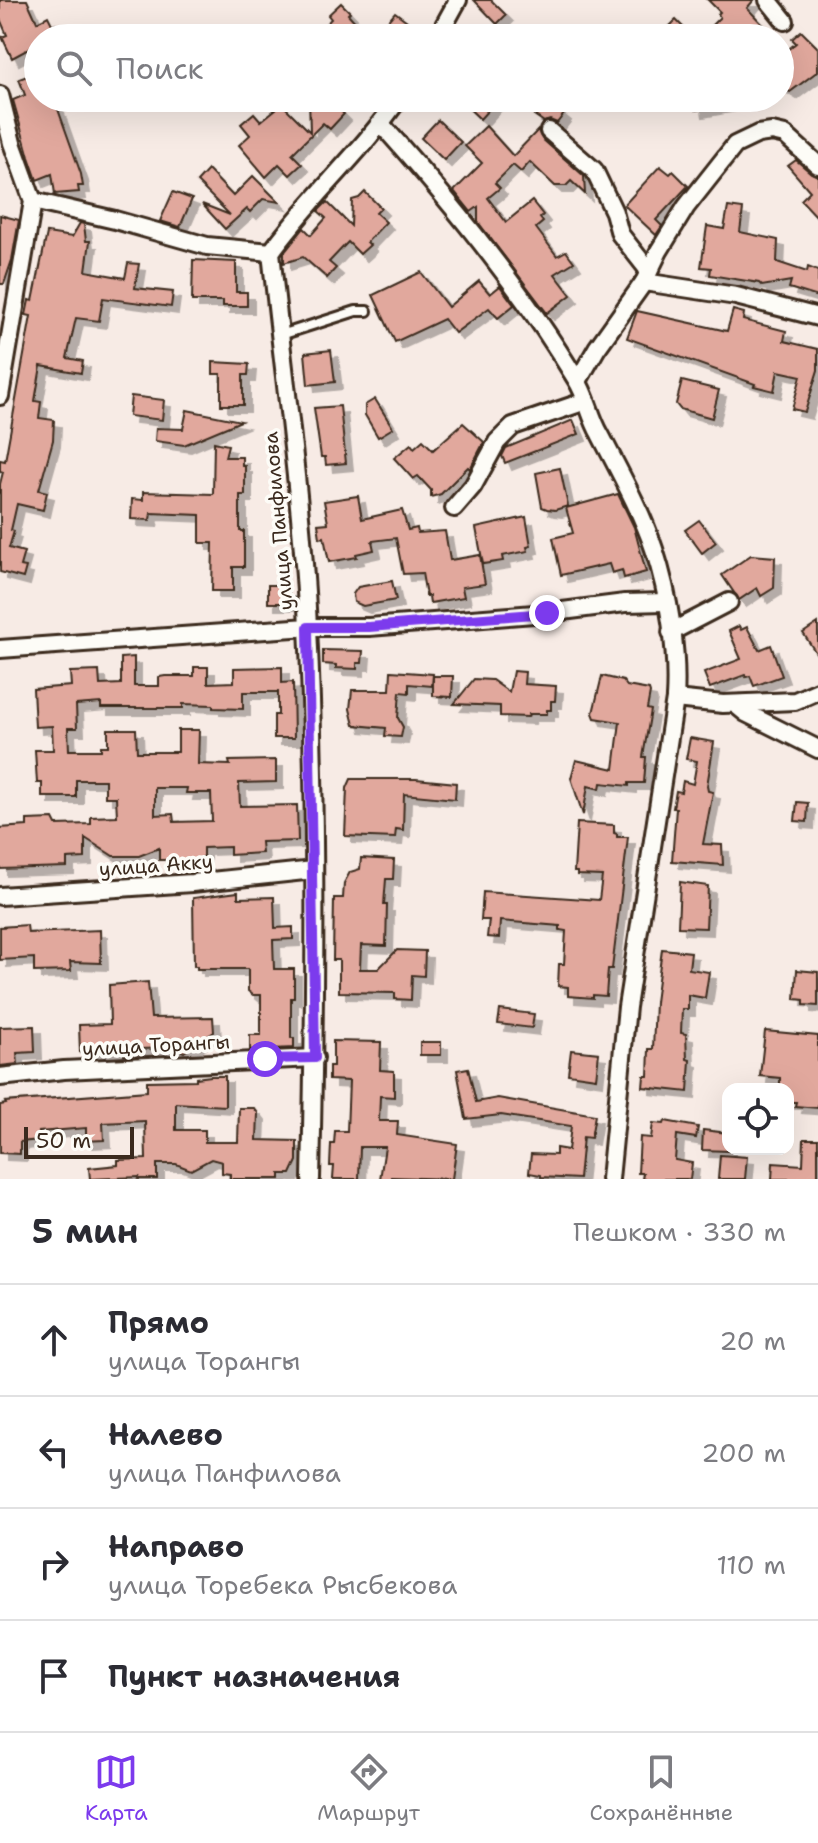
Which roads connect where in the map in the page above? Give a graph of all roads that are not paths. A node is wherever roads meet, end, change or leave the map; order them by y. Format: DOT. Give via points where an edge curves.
graph roads {
  1 [pos="458,0"];
  2 [pos="768,0"];
  3 [pos="785,21"];
  4 [pos="445,24"];
  5 [pos="0,95"];
  6 [pos="389,112"];
  7 [pos="381,124"];
  8 [pos="549,131"];
  9 [pos="818,165"];
  10 [pos="33,201"];
  11 [pos="271,252"];
  12 [pos="647,277"];
  13 [pos="367,311"];
  14 [pos="818,317"];
  15 [pos="280,336"];
  16 [pos="578,381"];
  17 [pos="0,396"];
  18 [pos="586,401"];
  19 [pos="454,508"];
  20 [pos="666,602"];
  21 [pos="729,602"];
  22 [pos="308,627"];
  23 [pos="671,632"];
  24 [pos="0,649"];
  25 [pos="818,691"];
  26 [pos="675,699"];
  27 [pos="735,704"];
  28 [pos="818,749"];
  29 [pos="314,870"];
  30 [pos="0,896"];
  31 [pos="315,1058"];
  32 [pos="0,1077"];
  33 [pos="311,1179"];
  34 [pos="610,1179"];
  1 -- 4 [label="street"];
  2 -- 3 [label="street"];
  5 -- 10 [label="street"];
  6 -- 7 [label="street"];
  7 -- 11 [label="street"];
  7 -- 16 [label="street" via="501,270"];
  8 -- 12 [label="street" via="594,170 620,234"];
  9 -- 12 [label="street" via="785,135 758,134 735,145 686,207"];
  10 -- 11 [label="street" via="207,246"];
  10 -- 17 [label="street"];
  11 -- 15 [label="street, улица Панфилова"];
  12 -- 14 [label="street"];
  12 -- 16 [label="street"];
  13 -- 15 [label="lane"];
  15 -- 22 [label="street, улица Панфилова"];
  16 -- 18 [label="street"];
  18 -- 19 [label="street" via="513,426"];
  18 -- 20 [label="street" via="654,549"];
  20 -- 22 [label="street" via="369,627"];
  20 -- 23 [label="street"];
  21 -- 23 [label="street"];
  22 -- 24 [label="street"];
  22 -- 29 [label="street, улица Панфилова"];
  23 -- 26 [label="street"];
  25 -- 27 [label="street" via="795,701"];
  26 -- 27 [label="street"];
  26 -- 34 [label="street" via="627,1007"];
  27 -- 28 [label="street"];
  29 -- 30 [label="street, улица Акку"];
  29 -- 31 [label="street, улица Панфилова"];
  31 -- 32 [label="street, улица Торангы"];
  31 -- 33 [label="street, улица Панфилова"];
}
